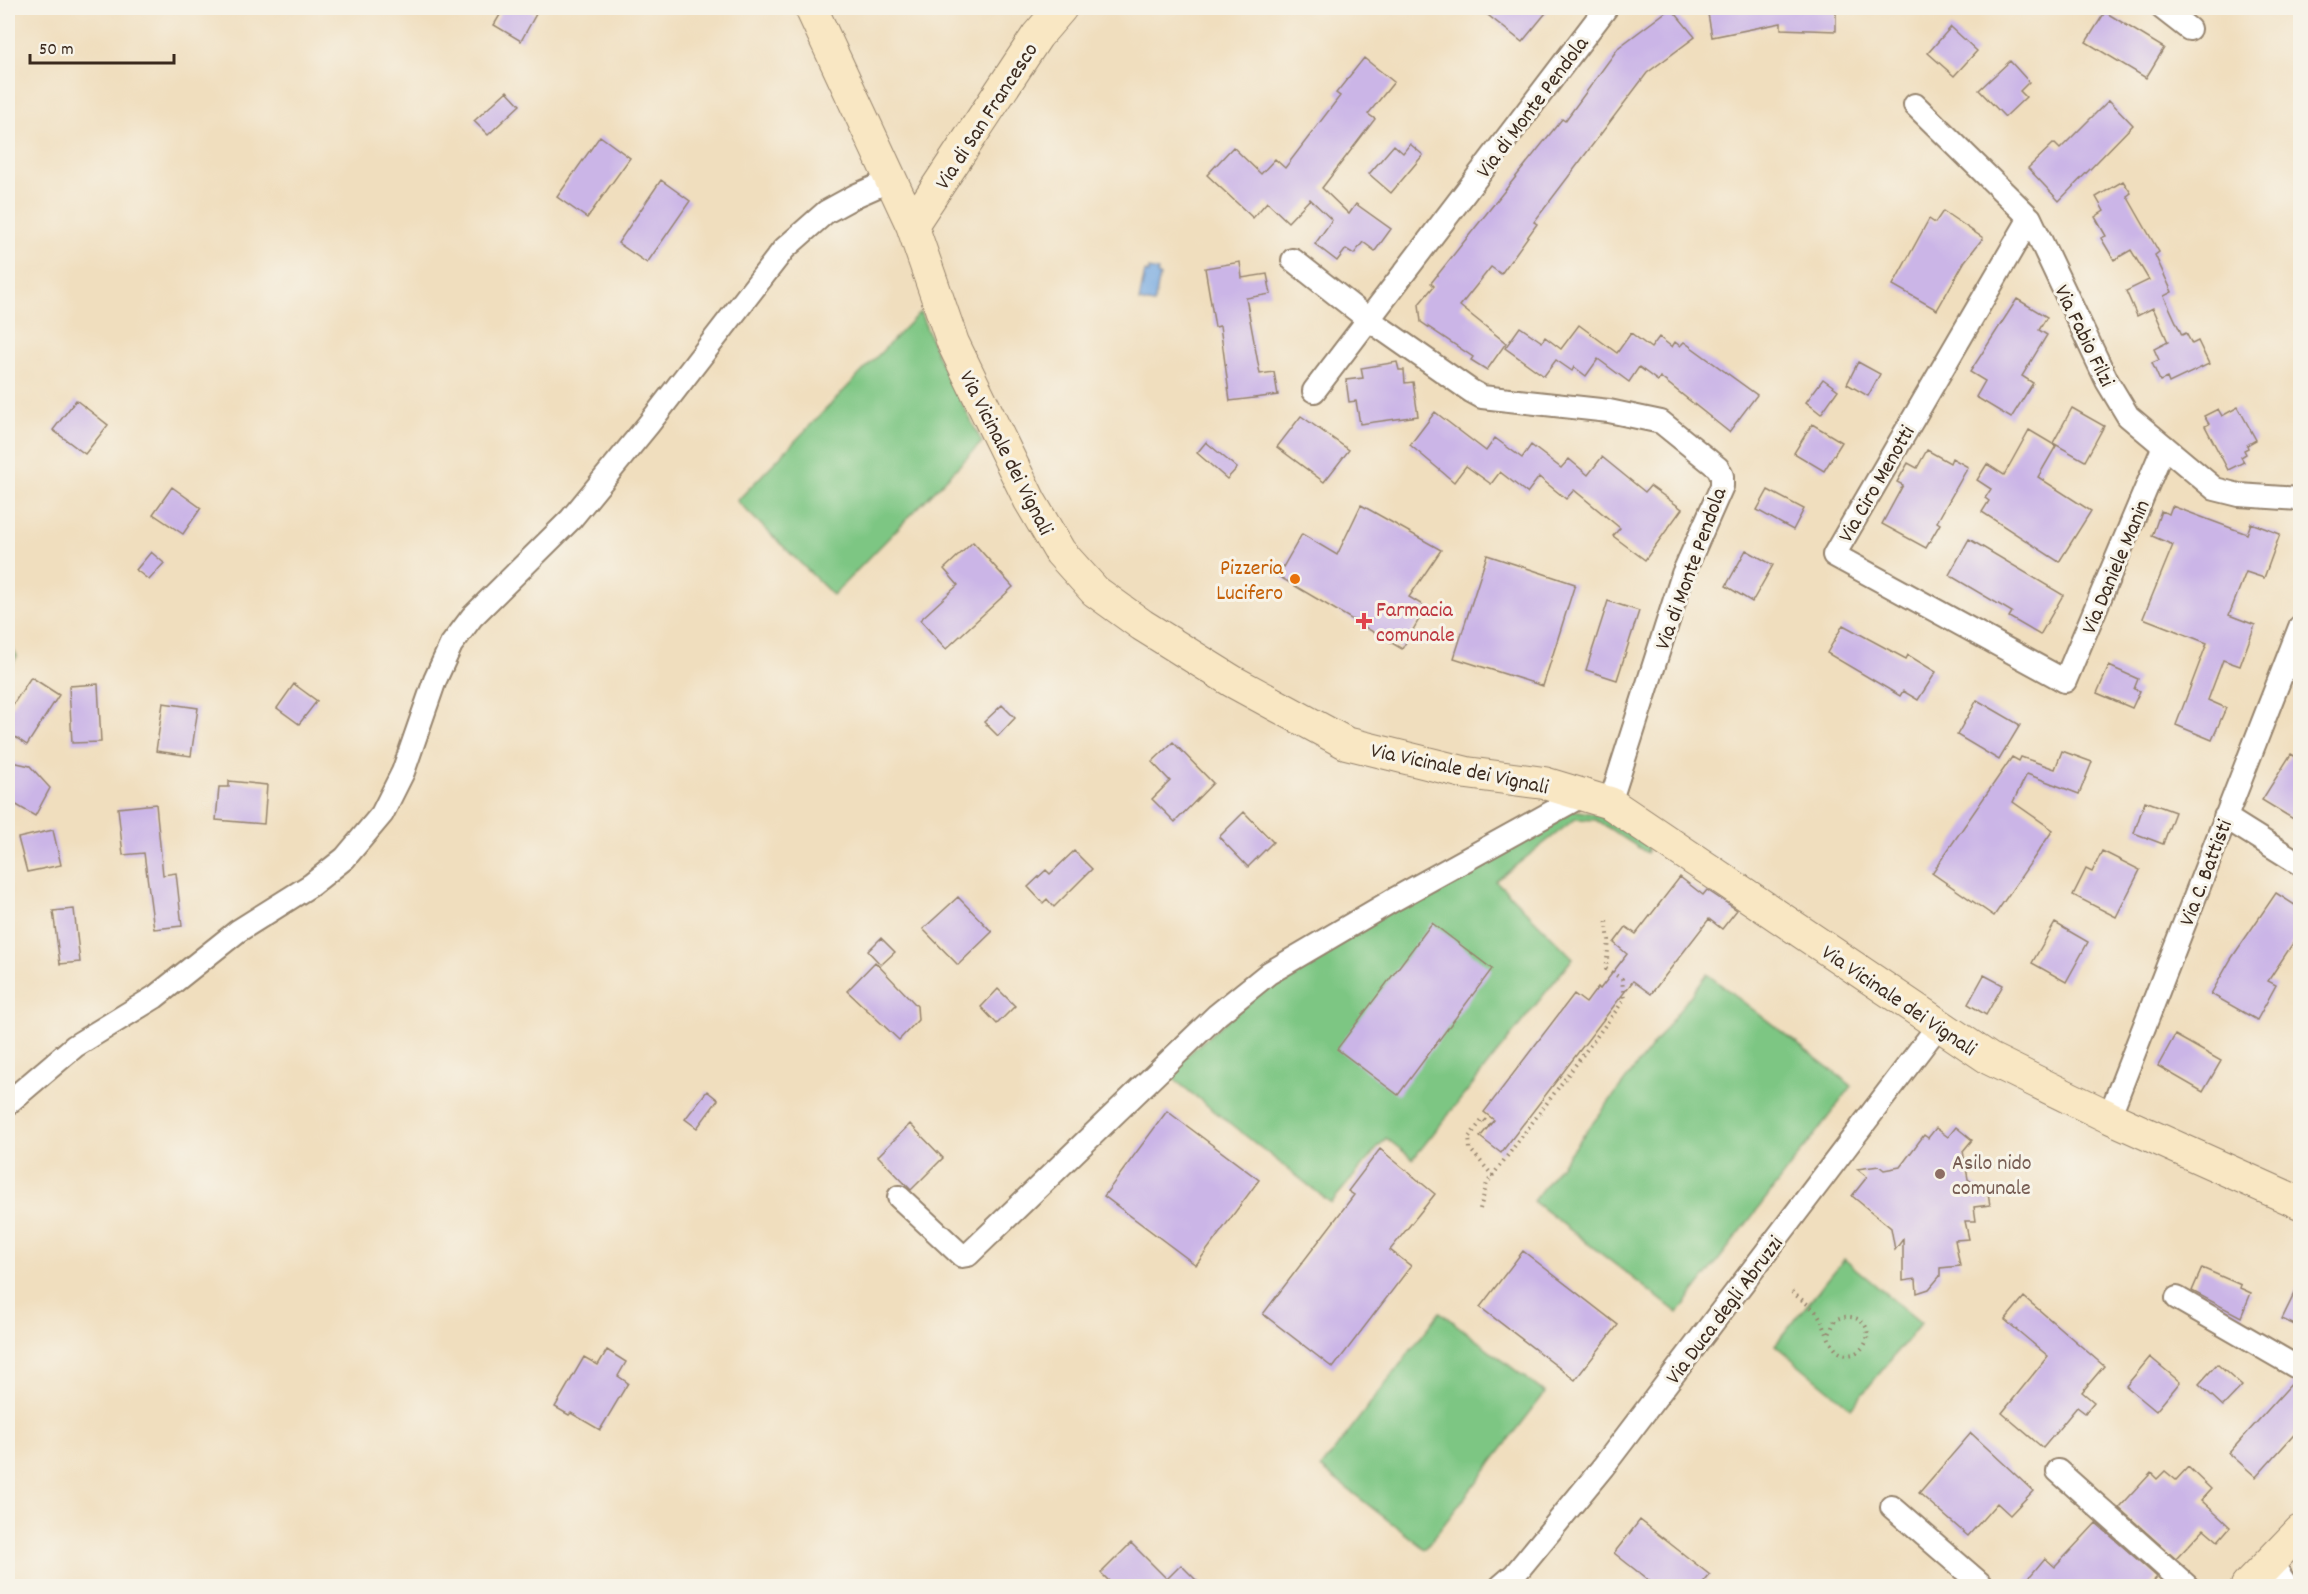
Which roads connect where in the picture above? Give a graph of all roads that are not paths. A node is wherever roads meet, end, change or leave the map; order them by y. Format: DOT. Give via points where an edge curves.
graph roads {
  1 [pos="811,8"];
  2 [pos="1061,8"];
  3 [pos="1606,8"];
  4 [pos="2162,8"];
  5 [pos="2189,29"];
  6 [pos="1915,105"];
  7 [pos="891,180"];
  8 [pos="2030,218"];
  9 [pos="912,225"];
  10 [pos="1293,260"];
  11 [pos="1368,319"];
  12 [pos="1314,391"];
  13 [pos="2164,446"];
  14 [pos="2301,499"];
  15 [pos="2301,627"];
  16 [pos="2062,682"];
  17 [pos="1597,799"];
  18 [pos="2225,817"];
  19 [pos="2301,864"];
  20 [pos="1938,1026"];
  21 [pos="8,1103"];
  22 [pos="2109,1117"];
  23 [pos="898,1197"];
  24 [pos="2301,1203"];
  25 [pos="2177,1298"];
  26 [pos="2301,1369"];
  27 [pos="2058,1471"];
  28 [pos="1892,1507"];
  29 [pos="2301,1531"];
  30 [pos="2279,1574"];
  31 [pos="1501,1587"];
  32 [pos="1983,1587"];
  33 [pos="2187,1587"];
  34 [pos="2247,1587"];
  1 -- 7 [label="street, Via Vicinale dei Vignali"];
  2 -- 9 [label="street, Via di San Francesco" via="1037,36"];
  3 -- 11 [label="street, Via di Monte Pendola"];
  4 -- 5 [label="street"];
  6 -- 8 [label="street, Via Fabio Filzi"];
  7 -- 9 [label="street, Via Vicinale dei Vignali"];
  7 -- 21 [label="street" via="826,212 784,249 571,519 472,617 452,645 435,680 403,772 382,814 345,858 311,885 237,931 155,998 75,1046"];
  8 -- 13 [label="street, Via Fabio Filzi" via="2107,381 2128,416"];
  8 -- 16 [label="street, Via Ciro Menotti" via="1834,555"];
  9 -- 17 [label="street, Via Vicinale dei Vignali" via="953,343 1029,501 1060,552 1095,591 1224,676 1346,743 1467,773 1544,783"];
  10 -- 11 [label="street, Via di Monte Pendola"];
  11 -- 12 [label="street, Via di Monte Pendola"];
  11 -- 17 [label="street, Via di Monte Pendola" via="1482,397 1609,411 1661,422 1718,468 1722,476 1722,486 1683,574"];
  13 -- 14 [label="street, Via Fabio Filzi" via="2215,489 2239,495"];
  13 -- 16 [label="street, Via Daniele Manin" via="2067,679"];
  15 -- 18 [label="street, Via C. Battisti"];
  17 -- 20 [label="street, Via Vicinale dei Vignali"];
  17 -- 23 [label="street" via="1395,899 1269,973 1209,1023 968,1255 962,1256"];
  18 -- 19 [label="street"];
  18 -- 22 [label="street, Via C. Battisti"];
  20 -- 22 [label="street, Via Vicinale dei Vignali" via="1990,1059"];
  20 -- 31 [label="street, Via Duca degli Abruzzi" via="1603,1467"];
  22 -- 24 [label="street, Via Vicinale dei Vignali"];
  25 -- 26 [label="street"];
  27 -- 33 [label="street"];
  28 -- 32 [label="street"];
  29 -- 30 [label="street"];
  30 -- 34 [label="street"];
}
